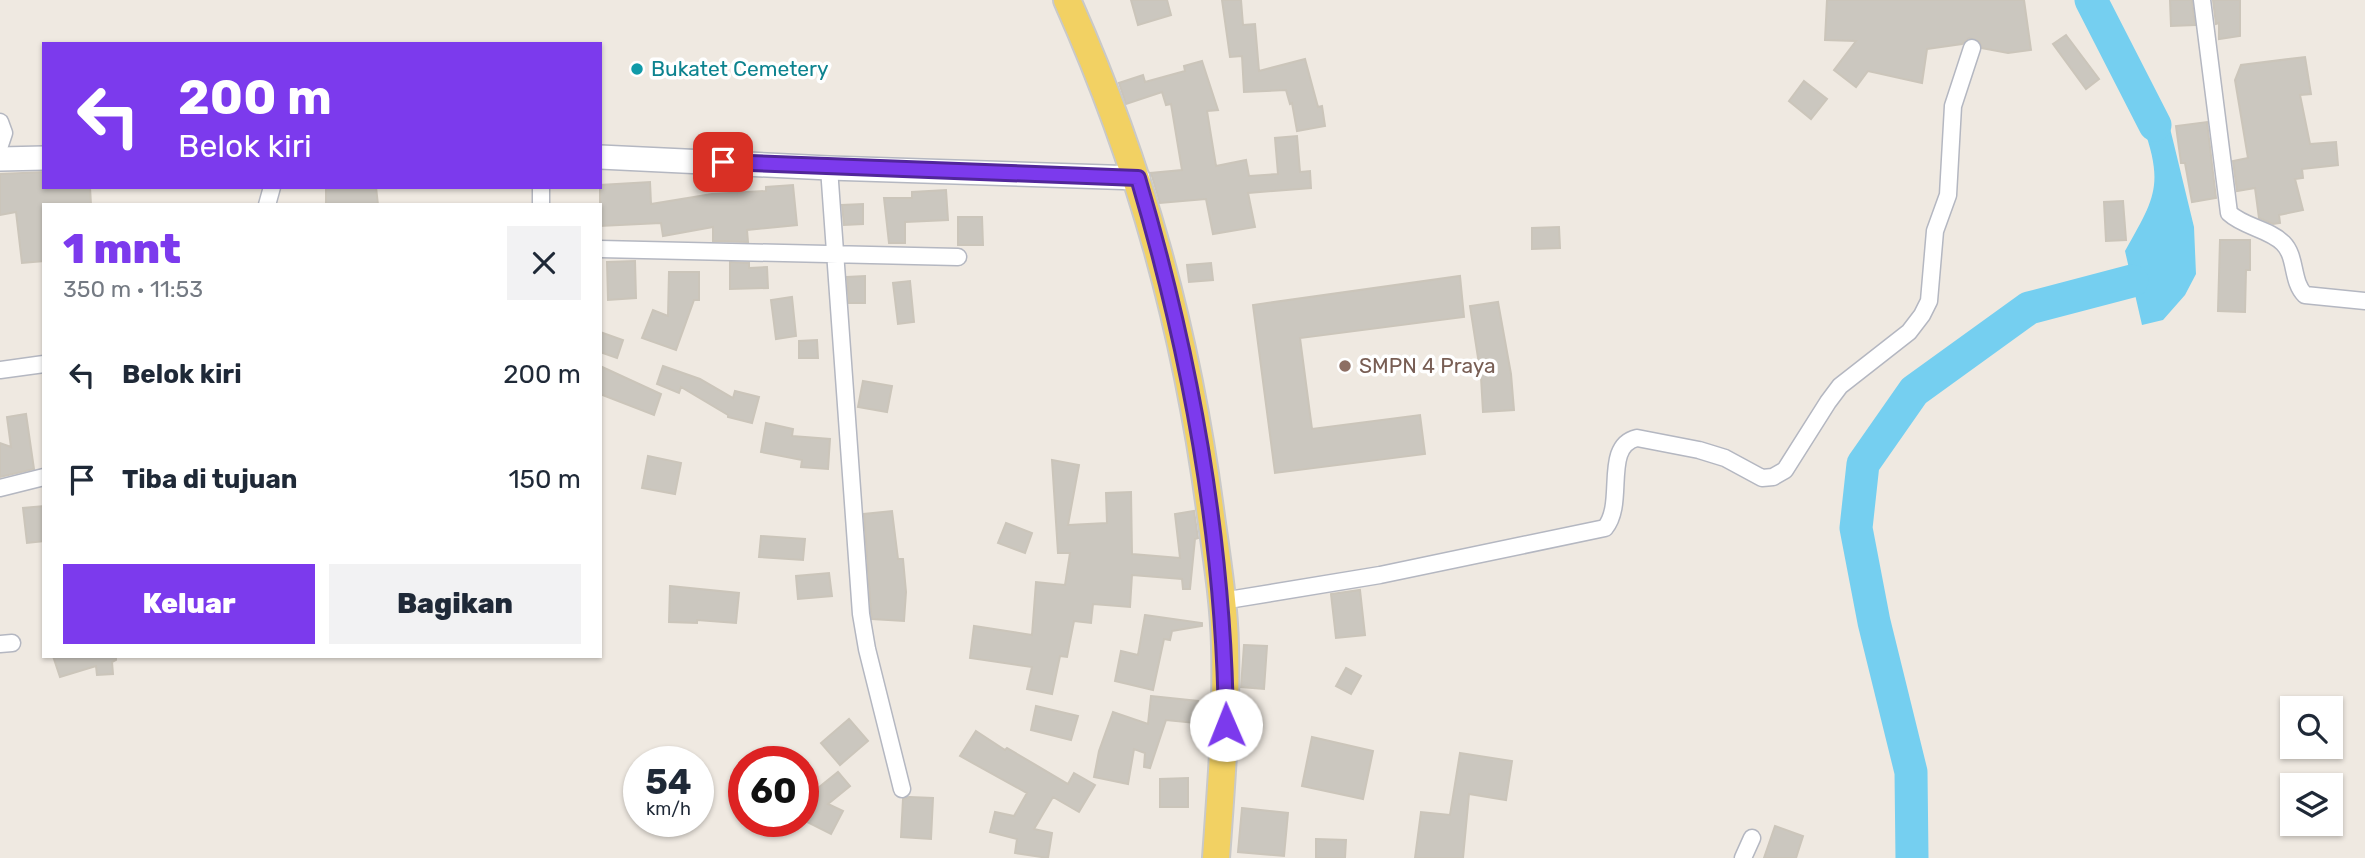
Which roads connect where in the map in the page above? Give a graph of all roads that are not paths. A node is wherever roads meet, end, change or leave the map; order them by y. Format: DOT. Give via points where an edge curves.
graph roads {
  1 [pos="1067,0"];
  2 [pos="2202,0"];
  3 [pos="1972,48"];
  4 [pos="0,122"];
  5 [pos="0,145"];
  6 [pos="602,157"];
  7 [pos="42,158"];
  8 [pos="0,159"];
  9 [pos="829,168"];
  10 [pos="1138,178"];
  11 [pos="602,249"];
  12 [pos="836,256"];
  13 [pos="958,257"];
  14 [pos="2365,301"];
  15 [pos="42,364"];
  16 [pos="0,370"];
  17 [pos="42,478"];
  18 [pos="0,488"];
  19 [pos="1222,601"];
  20 [pos="902,789"];
  21 [pos="1752,838"];
  22 [pos="1216,858"];
  23 [pos="1743,858"];
  1 -- 10 [label="main road"];
  2 -- 14 [label="street" via="2229,213 2281,241 2298,288 2305,295"];
  3 -- 19 [label="street" via="1953,106 1948,195 1935,230 1929,301 1909,332 1840,386 1785,470 1762,478 1699,450 1628,440 1618,456 1615,509 1605,528 1380,575"];
  4 -- 5 [label="street" via="4,133"];
  6 -- 9 [label="main road"];
  7 -- 8 [label="main road"];
  9 -- 10 [label="main road"];
  9 -- 12 [label="street"];
  10 -- 19 [label="main road" via="1173,303 1196,411"];
  11 -- 12 [label="street"];
  12 -- 13 [label="street"];
  12 -- 20 [label="street" via="861,614"];
  15 -- 16 [label="street"];
  17 -- 18 [label="street"];
  19 -- 22 [label="main road" via="1226,725"];
  21 -- 23 [label="street"];
}
